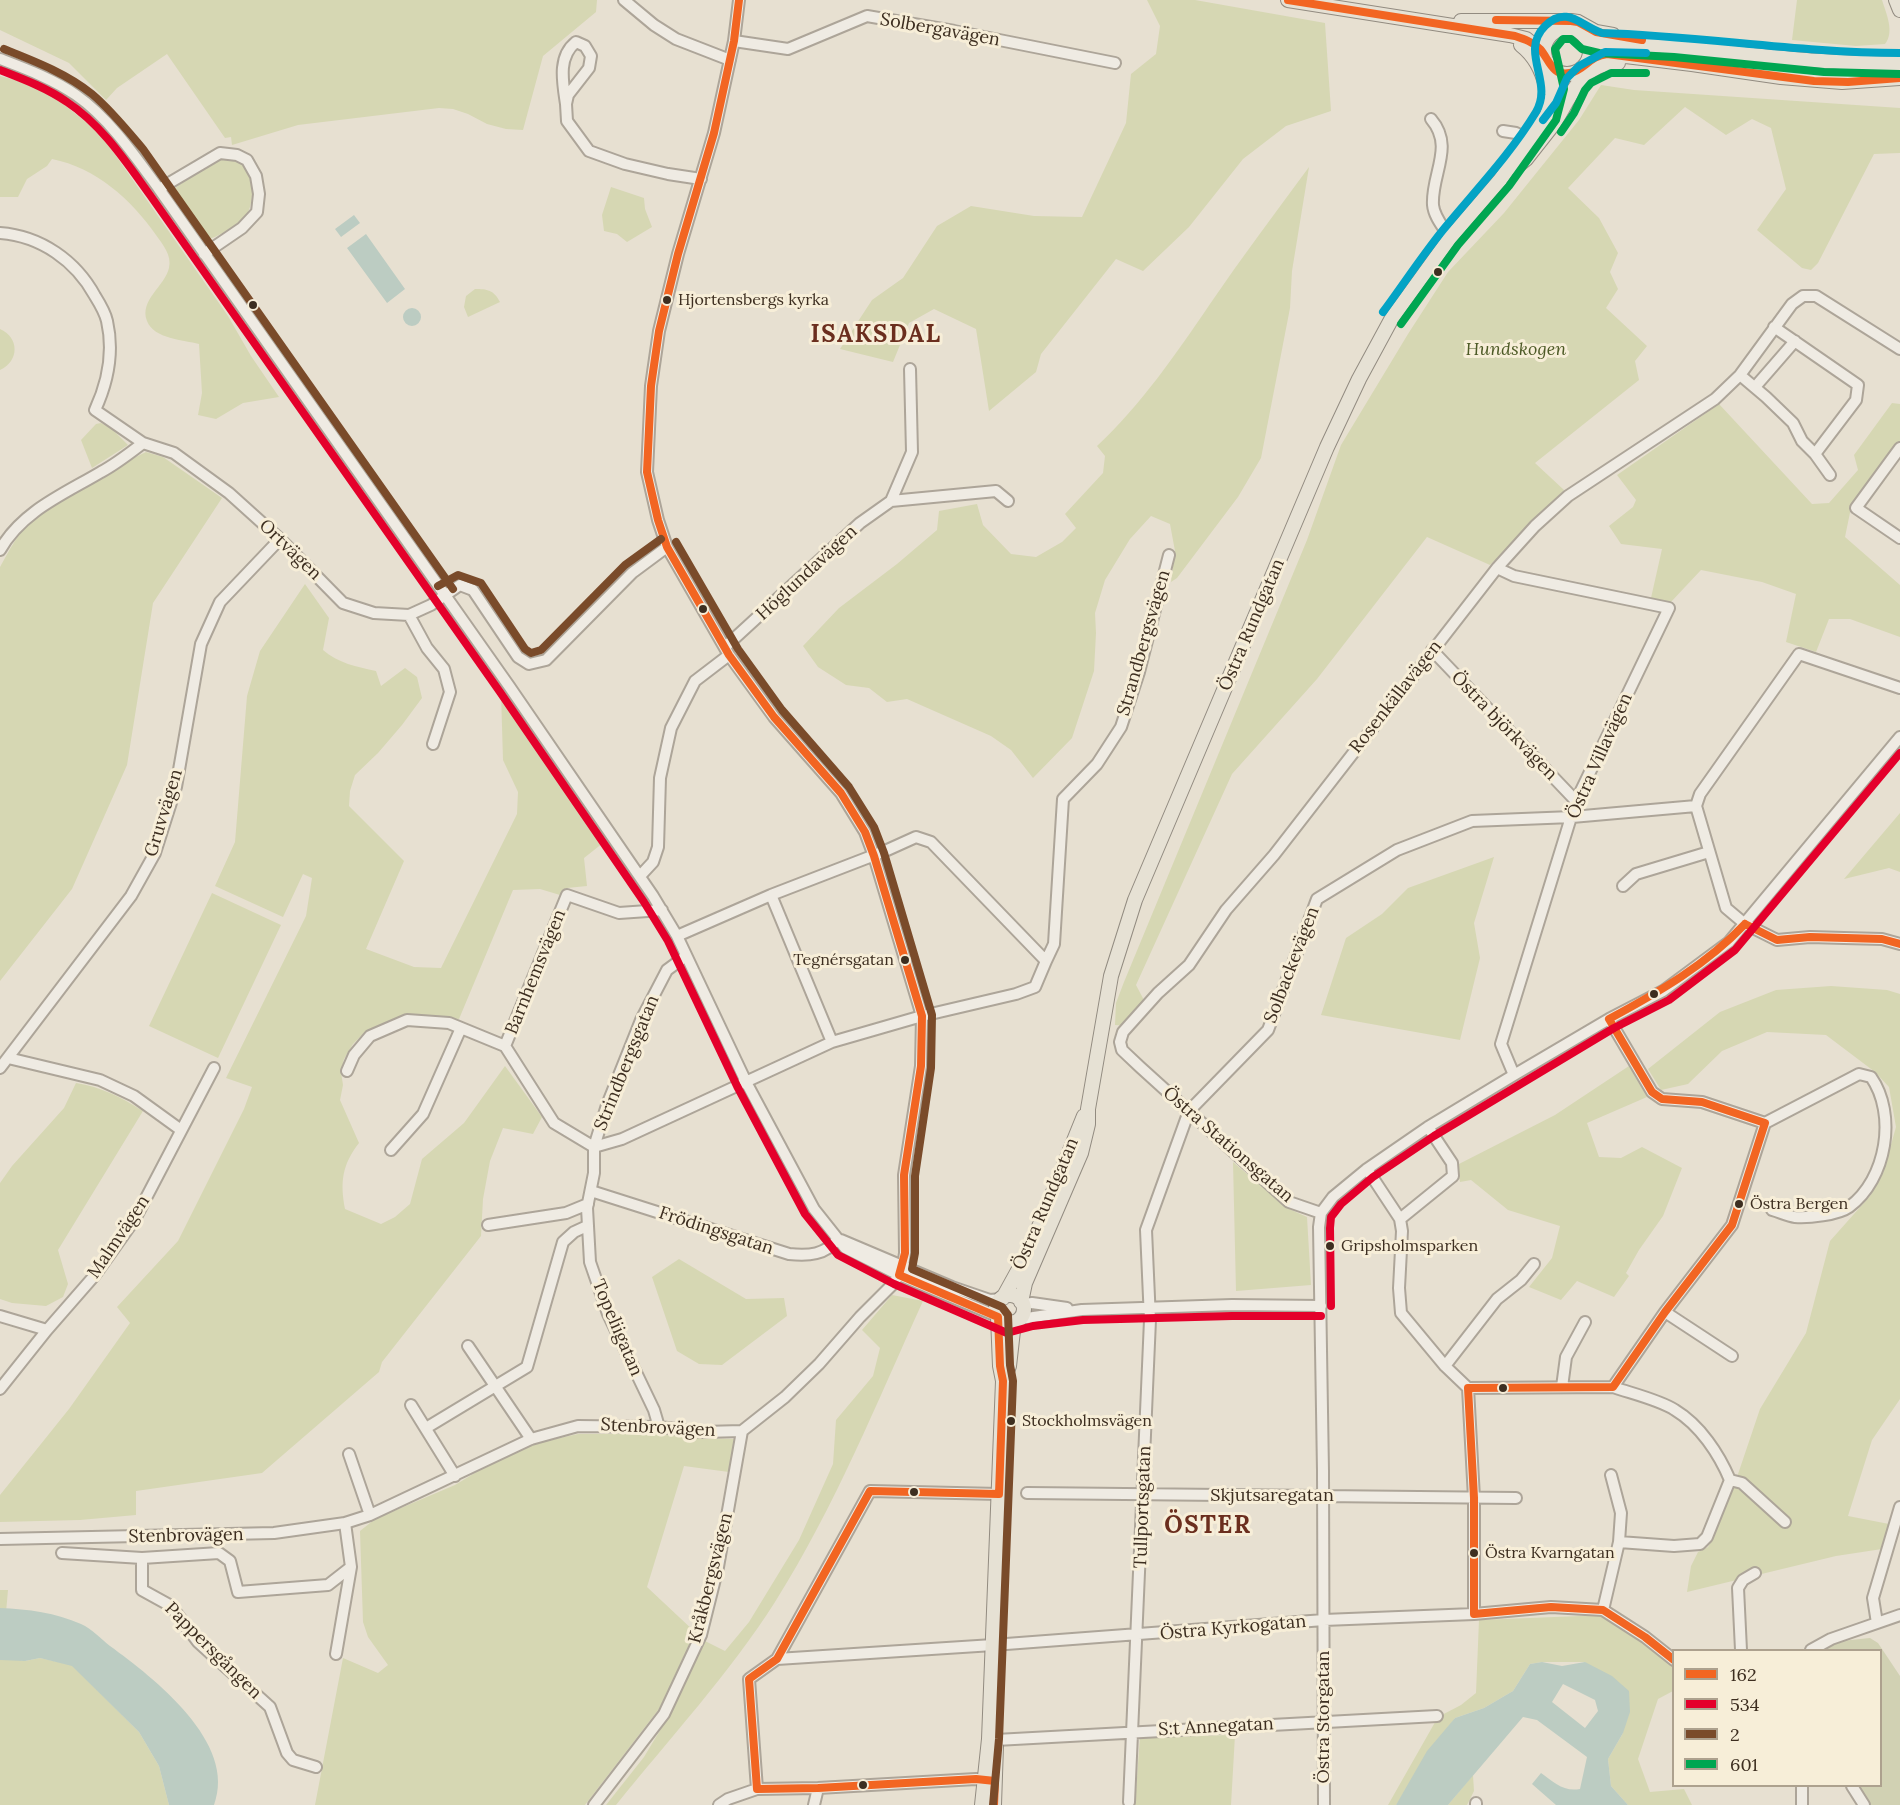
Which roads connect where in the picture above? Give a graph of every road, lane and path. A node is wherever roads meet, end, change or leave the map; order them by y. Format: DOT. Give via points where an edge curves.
graph roads {
  1 [pos="624,0"];
  2 [pos="740,0"];
  3 [pos="1288,0"];
  4 [pos="1896,0"];
  5 [pos="1900,10"];
  6 [pos="1435,23"];
  7 [pos="1560,29"];
  8 [pos="1587,39"];
  9 [pos="734,41"];
  10 [pos="1694,49"];
  11 [pos="0,59"];
  12 [pos="730,60"];
  13 [pos="1547,60"];
  14 [pos="1587,61"];
  15 [pos="1115,63"];
  16 [pos="1900,63"];
  17 [pos="1692,64"];
  18 [pos="1577,71"];
  19 [pos="1900,78"];
  20 [pos="566,104"];
  21 [pos="1431,119"];
  22 [pos="1552,126"];
  23 [pos="1503,131"];
  24 [pos="1528,139"];
  25 [pos="701,179"];
  26 [pos="1500,180"];
  27 [pos="159,189"];
  28 [pos="0,233"];
  29 [pos="1450,238"];
  30 [pos="204,254"];
  31 [pos="1774,327"];
  32 [pos="1795,341"];
  33 [pos="1900,349"];
  34 [pos="910,369"];
  35 [pos="1740,375"];
  36 [pos="1755,387"];
  37 [pos="144,443"];
  38 [pos="1900,448"];
  39 [pos="1815,454"];
  40 [pos="1830,475"];
  41 [pos="891,501"];
  42 [pos="1008,501"];
  43 [pos="1900,538"];
  44 [pos="280,539"];
  45 [pos="667,547"];
  46 [pos="0,550"];
  47 [pos="1169,555"];
  48 [pos="1497,568"];
  49 [pos="444,595"];
  50 [pos="409,615"];
  51 [pos="1432,650"];
  52 [pos="727,651"];
  53 [pos="1900,688"];
  54 [pos="1900,737"];
  55 [pos="433,744"];
  56 [pos="1576,801"];
  57 [pos="1696,806"];
  58 [pos="1572,816"];
  59 [pos="1708,852"];
  60 [pos="874,856"];
  61 [pos="640,876"];
  62 [pos="1623,886"];
  63 [pos="771,895"];
  64 [pos="662,910"];
  65 [pos="1745,924"];
  66 [pos="677,936"];
  67 [pos="1900,944"];
  68 [pos="686,956"];
  69 [pos="1046,961"];
  70 [pos="922,1016"];
  71 [pos="1609,1019"];
  72 [pos="461,1028"];
  73 [pos="832,1042"];
  74 [pos="506,1046"];
  75 [pos="8,1058"];
  76 [pos="1140,1067"];
  77 [pos="0,1068"];
  78 [pos="214,1068"];
  79 [pos="347,1071"];
  80 [pos="1515,1075"];
  81 [pos="746,1082"];
  82 [pos="1088,1109"];
  83 [pos="1189,1111"];
  84 [pos="1766,1123"];
  85 [pos="1428,1127"];
  86 [pos="180,1131"];
  87 [pos="594,1147"];
  88 [pos="391,1150"];
  89 [pos="1367,1168"];
  90 [pos="591,1191"];
  91 [pos="588,1204"];
  92 [pos="1772,1210"];
  93 [pos="1321,1213"];
  94 [pos="1400,1219"];
  95 [pos="488,1225"];
  96 [pos="586,1226"];
  97 [pos="838,1239"];
  98 [pos="1534,1264"];
  99 [pos="901,1271"];
  100 [pos="1002,1298"];
  101 [pos="1022,1303"];
  102 [pos="1321,1306"];
  103 [pos="1149,1309"];
  104 [pos="1082,1310"];
  105 [pos="1665,1312"];
  106 [pos="0,1316"];
  107 [pos="998,1316"];
  108 [pos="1017,1321"];
  109 [pos="1585,1322"];
  110 [pos="47,1330"];
  111 [pos="468,1346"];
  112 [pos="1732,1356"];
  113 [pos="1445,1366"];
  114 [pos="1003,1381"];
  115 [pos="495,1385"];
  116 [pos="1562,1387"];
  117 [pos="1613,1387"];
  118 [pos="1468,1388"];
  119 [pos="0,1389"];
  120 [pos="411,1405"];
  121 [pos="659,1427"];
  122 [pos="426,1428"];
  123 [pos="742,1431"];
  124 [pos="531,1439"];
  125 [pos="349,1454"];
  126 [pos="1611,1475"];
  127 [pos="455,1476"];
  128 [pos="1730,1480"];
  129 [pos="1027,1493"];
  130 [pos="999,1494"];
  131 [pos="1144,1496"];
  132 [pos="1323,1496"];
  133 [pos="1474,1498"];
  134 [pos="1516,1498"];
  135 [pos="1900,1507"];
  136 [pos="370,1515"];
  137 [pos="1785,1522"];
  138 [pos="345,1523"];
  139 [pos="0,1539"];
  140 [pos="1619,1542"];
  141 [pos="62,1552"];
  142 [pos="142,1558"];
  143 [pos="351,1567"];
  144 [pos="1755,1574"];
  145 [pos="1603,1610"];
  146 [pos="1474,1614"];
  147 [pos="1900,1615"];
  148 [pos="1324,1620"];
  149 [pos="1877,1623"];
  150 [pos="1137,1635"];
  151 [pos="993,1645"];
  152 [pos="1741,1649"];
  153 [pos="1813,1649"];
  154 [pos="336,1654"];
  155 [pos="1672,1658"];
  156 [pos="777,1659"];
  157 [pos="1437,1716"];
  158 [pos="1325,1721"];
  159 [pos="1133,1731"];
  160 [pos="996,1740"];
  161 [pos="316,1767"];
  162 [pos="989,1780"];
  163 [pos="1802,1787"];
  164 [pos="1853,1787"];
  165 [pos="818,1788"];
  166 [pos="757,1789"];
  167 [pos="1129,1802"];
  168 [pos="594,1805"];
  169 [pos="719,1805"];
  170 [pos="814,1805"];
  171 [pos="982,1805"];
  172 [pos="994,1805"];
  173 [pos="1324,1805"];
  174 [pos="1802,1805"];
  175 [pos="1864,1805"];
  1 -- 12 [label="street" via="676,39"];
  2 -- 9 [label="street"];
  3 -- 6 [label="main road"];
  4 -- 5 [label="main road"];
  6 -- 7 [label="main road"];
  6 -- 10 [label="main road" via="1571,21 1596,32"];
  6 -- 13 [label="main road" via="1527,39"];
  6 -- 24 [label="main road" via="1509,41 1530,52 1541,69 1546,89 1539,118"];
  7 -- 8 [label="main road" via="1575,29"];
  7 -- 13 [label="main road" via="1549,36 1544,48"];
  8 -- 10 [label="main road"];
  8 -- 14 [label="main road"];
  9 -- 12 [label="street"];
  9 -- 15 [label="street, Solbergavägen" via="788,49 867,16"];
  10 -- 16 [label="main road" via="1865,64"];
  11 -- 27 [label="street" via="39,74 85,102 135,156"];
  12 -- 25 [label="street"];
  13 -- 18 [label="main road" via="1557,72"];
  13 -- 24 [label="main road, Östra Rundgatan" via="1554,89 1552,102"];
  14 -- 17 [label="main road" via="1609,54"];
  14 -- 18 [label="main road"];
  17 -- 19 [label="main road" via="1842,82"];
  17 -- 22 [label="main road" via="1608,62 1596,67 1576,84"];
  18 -- 22 [label="main road, Östra Rundgatan" via="1568,81"];
  20 -- 20 [label="street" via="568,95 589,68 591,56 585,46 576,42 568,48 563,63"];
  20 -- 25 [label="street" via="567,121 588,151 658,172"];
  21 -- 29 [label="street" via="1439,129 1443,145 1433,204"];
  22 -- 26 [label="main road, Östra Rundgatan" via="1526,159"];
  23 -- 24 [label="street"];
  24 -- 26 [label="main road, Östra Rundgatan"];
  25 -- 45 [label="street" via="670,284 651,386 647,472"];
  26 -- 29 [label="main road, Östra Rundgatan"];
  27 -- 30 [label="street"];
  27 -- 30 [label="street" via="220,153 247,160 256,176 257,212 242,228"];
  28 -- 37 [label="street, Ortvägen" via="44,245 71,264 87,283 107,319 110,339 105,385 95,410"];
  29 -- 82 [label="main road, Östra Rundgatan" via="1392,318 1359,379 1158,844 1111,976"];
  30 -- 49 [label="street"];
  31 -- 32 [label="street"];
  31 -- 33 [label="street, Rosenkällavägen" via="1792,304 1803,296 1816,296"];
  31 -- 35 [label="street, Rosenkällavägen"];
  32 -- 36 [label="street"];
  32 -- 39 [label="street" via="1858,384 1856,400"];
  34 -- 41 [label="street" via="912,452"];
  35 -- 36 [label="street"];
  35 -- 48 [label="street, Rosenkällavägen" via="1714,399 1568,496"];
  36 -- 39 [label="street" via="1793,423 1802,441"];
  37 -- 44 [label="street, Ortvägen" via="174,453"];
  37 -- 46 [label="street" via="38,508 21,522"];
  38 -- 43 [label="street" via="1856,508"];
  39 -- 40 [label="street"];
  41 -- 42 [label="street, Höglundavägen" via="996,491"];
  41 -- 52 [label="street, Höglundavägen" via="860,523"];
  44 -- 50 [label="street, Ortvägen" via="343,603 374,613"];
  44 -- 75 [label="street, Gruvvägen" via="220,603 201,644 176,787 155,853 131,896"];
  45 -- 49 [label="street" via="632,573 546,660 529,664 518,657 473,590 460,585"];
  45 -- 52 [label="street"];
  47 -- 69 [label="street, Strandbergsvägen" via="1121,727 1097,764 1063,800 1054,944"];
  48 -- 51 [label="street, Rosenkällavägen"];
  48 -- 56 [label="street, Östra Villavägen" via="1514,576 1669,608"];
  49 -- 50 [label="street"];
  49 -- 61 [label="street"];
  50 -- 55 [label="street" via="444,669 450,692"];
  51 -- 56 [label="street, Östra björkvägen"];
  51 -- 76 [label="street, Rosenkällavägen" via="1274,855 1226,910 1189,965 1124,1032 1122,1050"];
  52 -- 60 [label="street" via="774,717 841,793 865,832"];
  52 -- 61 [label="street, Höglundavägen" via="695,681 671,728 660,778 658,847 653,862"];
  53 -- 57 [label="street" via="1799,654 1700,794"];
  54 -- 65 [label="street"];
  56 -- 58 [label="street, Östra Villavägen"];
  57 -- 58 [label="street, Solbackevägen"];
  57 -- 59 [label="street"];
  58 -- 80 [label="street, Östra Villavägen" via="1500,1044"];
  58 -- 83 [label="street, Solbackevägen" via="1472,821 1397,850 1317,899 1268,1030"];
  59 -- 62 [label="street" via="1636,874"];
  59 -- 65 [label="street" via="1726,908"];
  60 -- 63 [label="street"];
  60 -- 69 [label="street" via="916,837 927,839"];
  60 -- 70 [label="street"];
  61 -- 64 [label="street"];
  63 -- 66 [label="street"];
  63 -- 73 [label="street"];
  64 -- 66 [label="street"];
  64 -- 74 [label="street, Barnhemsvägen" via="619,913 567,895"];
  65 -- 67 [label="street" via="1776,940 1854,938"];
  65 -- 71 [label="street" via="1729,942 1685,976"];
  66 -- 68 [label="street"];
  68 -- 81 [label="street"];
  68 -- 87 [label="street, Strindbergsgatan" via="667,970 641,1020"];
  69 -- 70 [label="street" via="1035,987"];
  70 -- 73 [label="street"];
  70 -- 99 [label="street" via="921,1066 904,1175 905,1253"];
  71 -- 80 [label="street"];
  71 -- 84 [label="street" via="1652,1092 1662,1099 1702,1102"];
  72 -- 74 [label="street"];
  72 -- 79 [label="street" via="449,1023 407,1020 370,1036"];
  72 -- 88 [label="street" via="423,1114"];
  73 -- 81 [label="street"];
  74 -- 87 [label="street, Barnhemsvägen" via="554,1123"];
  75 -- 77 [label="street, Gruvvägen"];
  75 -- 86 [label="street" via="100,1080 134,1096"];
  76 -- 83 [label="street, Östra Stationsgatan"];
  78 -- 86 [label="street, Malmvägen"];
  80 -- 85 [label="street"];
  81 -- 87 [label="street" via="622,1139"];
  81 -- 97 [label="street" via="808,1199"];
  82 -- 100 [label="main road, Östra Rundgatan" via="1030,1249"];
  82 -- 101 [label="main road, Östra Rundgatan" via="1081,1153 1025,1282"];
  83 -- 93 [label="street, Östra Stationsgatan" via="1289,1202"];
  83 -- 103 [label="street, Tullportsgatan" via="1146,1230"];
  84 -- 92 [label="street" via="1859,1074 1871,1077 1884,1104 1885,1143 1877,1171 1848,1208 1810,1216"];
  84 -- 105 [label="street" via="1732,1225"];
  85 -- 89 [label="street"];
  85 -- 94 [label="street" via="1452,1163 1453,1176"];
  86 -- 110 [label="street, Malmvägen" via="135,1219 95,1275"];
  87 -- 90 [label="street, Strindbergsgatan"];
  89 -- 93 [label="street" via="1333,1197"];
  89 -- 94 [label="street"];
  90 -- 91 [label="street, Strindbergsgatan"];
  90 -- 97 [label="street, Frödingsgatan" via="789,1254 818,1254"];
  91 -- 95 [label="street" via="566,1213"];
  91 -- 96 [label="street, Strindbergsgatan"];
  93 -- 102 [label="street, Östra Storgatan"];
  94 -- 113 [label="street" via="1401,1313"];
  96 -- 115 [label="street" via="563,1242 527,1367"];
  96 -- 121 [label="street, Topeliigatan" via="590,1262 608,1314"];
  97 -- 99 [label="street"];
  98 -- 113 [label="street" via="1497,1299"];
  99 -- 100 [label="street" via="990,1300"];
  99 -- 107 [label="street"];
  99 -- 123 [label="street, Stenbrovägen" via="819,1364"];
  100 -- 101 [label="main road" via="1011,1296"];
  100 -- 107 [label="main road" via="997,1305"];
  101 -- 104 [label="street"];
  101 -- 108 [label="main road" via="1023,1312"];
  102 -- 103 [label="street"];
  102 -- 132 [label="street, Östra Storgatan"];
  103 -- 104 [label="street"];
  103 -- 131 [label="street, Tullportsgatan"];
  104 -- 108 [label="street"];
  105 -- 112 [label="street"];
  105 -- 117 [label="street"];
  106 -- 110 [label="street"];
  107 -- 108 [label="main road" via="1005,1322"];
  107 -- 114 [label="main road"];
  108 -- 114 [label="main road"];
  109 -- 116 [label="street" via="1566,1357"];
  110 -- 119 [label="street, Malmvägen"];
  111 -- 115 [label="street"];
  113 -- 118 [label="street"];
  114 -- 130 [label="main road"];
  115 -- 122 [label="street"];
  115 -- 124 [label="street"];
  116 -- 117 [label="street"];
  116 -- 118 [label="street"];
  117 -- 128 [label="street" via="1674,1409 1691,1422 1724,1465"];
  118 -- 133 [label="street"];
  120 -- 122 [label="street"];
  121 -- 123 [label="street, Stenbrovägen"];
  121 -- 124 [label="street, Stenbrovägen" via="578,1426"];
  122 -- 127 [label="street"];
  123 -- 168 [label="street, Kråkbergsvägen" via="718,1568 700,1635 664,1714"];
  124 -- 127 [label="street, Stenbrovägen"];
  125 -- 136 [label="street"];
  126 -- 140 [label="street" via="1621,1513"];
  127 -- 136 [label="street, Stenbrovägen"];
  128 -- 137 [label="street" via="1742,1483"];
  128 -- 140 [label="street" via="1707,1538 1700,1545"];
  129 -- 131 [label="street, Skjutsaregatan"];
  130 -- 151 [label="main road"];
  130 -- 156 [label="street" via="870,1491"];
  131 -- 132 [label="street, Skjutsaregatan"];
  131 -- 150 [label="street, Tullportsgatan"];
  132 -- 133 [label="street, Skjutsaregatan"];
  132 -- 148 [label="street, Östra Storgatan"];
  133 -- 134 [label="street, Skjutsaregatan"];
  133 -- 146 [label="street"];
  135 -- 149 [label="street" via="1873,1598"];
  136 -- 138 [label="street, Stenbrovägen"];
  138 -- 139 [label="street, Stenbrovägen" via="274,1533"];
  138 -- 143 [label="street"];
  140 -- 145 [label="street"];
  141 -- 142 [label="street"];
  142 -- 143 [label="street" via="219,1553 230,1561 238,1592 328,1585"];
  142 -- 161 [label="street, Pappersgången" via="142,1590 171,1606 198,1642 270,1707 293,1760"];
  143 -- 154 [label="street"];
  144 -- 152 [label="street" via="1738,1588"];
  145 -- 146 [label="street, Östra Kyrkogatan" via="1551,1607"];
  145 -- 155 [label="street, Östra Kyrkogatan"];
  146 -- 148 [label="street, Östra Kyrkogatan"];
  147 -- 149 [label="street"];
  148 -- 150 [label="street, Östra Kyrkogatan"];
  148 -- 158 [label="street, Östra Storgatan"];
  149 -- 153 [label="street"];
  150 -- 151 [label="street, Östra Kyrkogatan"];
  150 -- 159 [label="street, Tullportsgatan"];
  151 -- 156 [label="street, Östra Kyrkogatan"];
  151 -- 160 [label="main road"];
  151 -- 162 [label="main road"];
  156 -- 166 [label="street" via="748,1679"];
  157 -- 158 [label="street, S:t Annegatan"];
  158 -- 159 [label="street, S:t Annegatan"];
  158 -- 173 [label="street, Östra Storgatan"];
  159 -- 160 [label="street, S:t Annegatan"];
  159 -- 167 [label="street, Tullportsgatan"];
  160 -- 162 [label="main road"];
  162 -- 165 [label="street"];
  162 -- 171 [label="main road"];
  162 -- 172 [label="main road"];
  163 -- 174 [label="street"];
  164 -- 175 [label="street"];
  165 -- 166 [label="street"];
  165 -- 170 [label="street"];
  166 -- 169 [label="street"];
}
